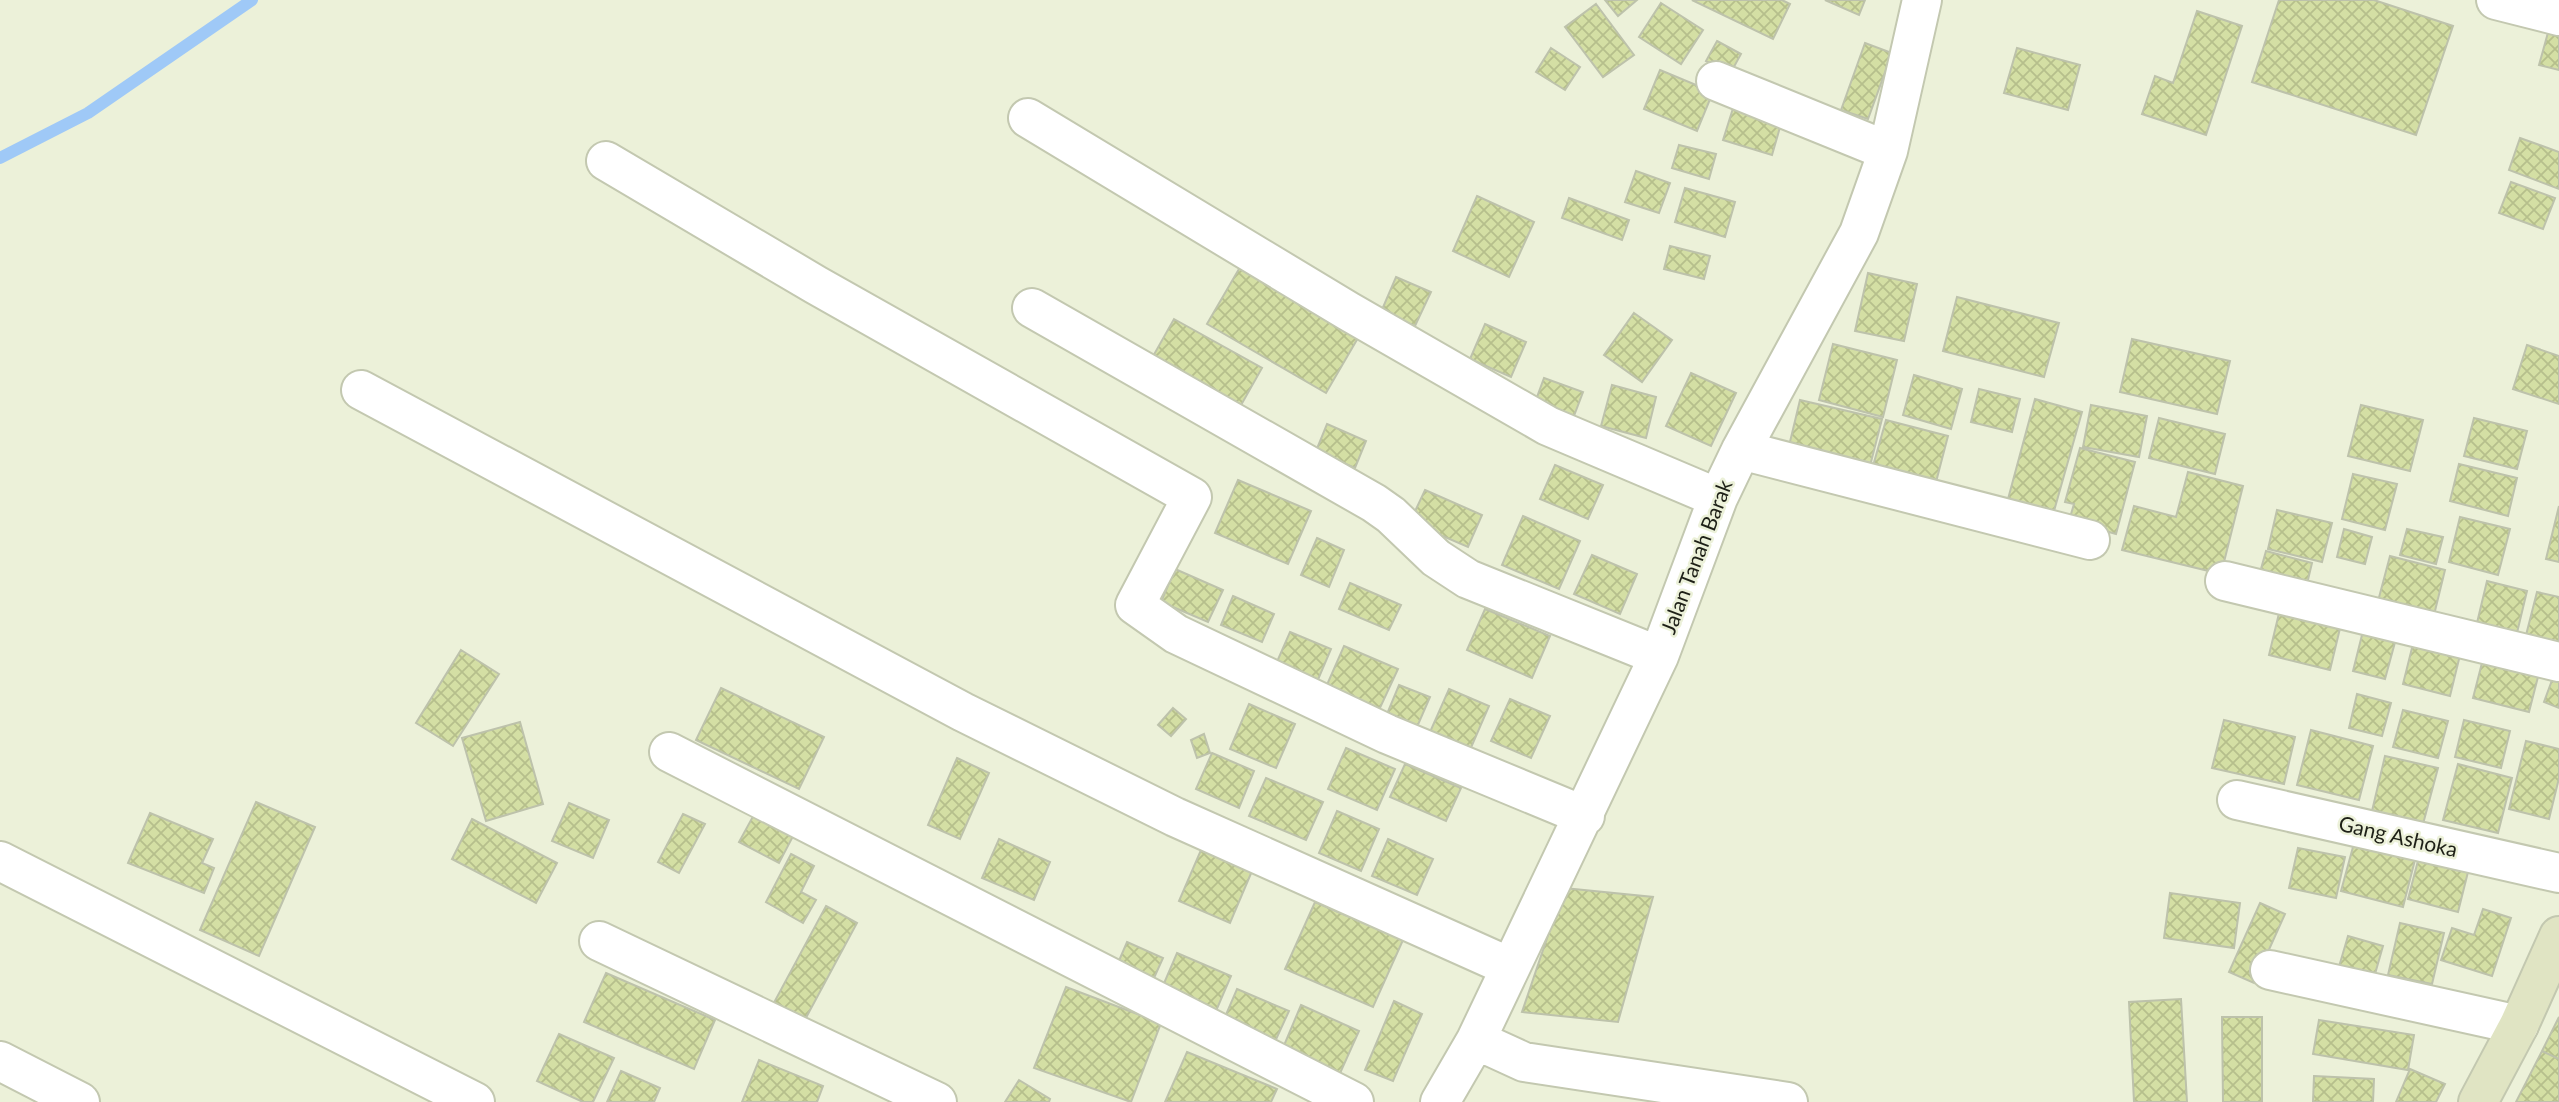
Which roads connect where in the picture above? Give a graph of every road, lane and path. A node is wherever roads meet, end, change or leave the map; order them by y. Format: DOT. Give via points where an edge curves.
graph roads {
  1 [pos="1922,0"];
  2 [pos="2496,0"];
  3 [pos="2559,16"];
  4 [pos="1716,81"];
  5 [pos="1028,118"];
  6 [pos="1888,151"];
  7 [pos="606,161"];
  8 [pos="1032,308"];
  9 [pos="362,390"];
  10 [pos="1741,450"];
  11 [pos="1718,498"];
  12 [pos="2090,540"];
  13 [pos="2225,581"];
  14 [pos="1659,656"];
  15 [pos="2559,662"];
  16 [pos="670,752"];
  17 [pos="2237,800"];
  18 [pos="1585,816"];
  19 [pos="0,861"];
  20 [pos="2559,873"];
  21 [pos="2559,936"];
  22 [pos="599,941"];
  23 [pos="1510,967"];
  24 [pos="2270,970"];
  25 [pos="2519,1025"];
  26 [pos="1476,1040"];
  27 [pos="0,1061"];
  28 [pos="80,1102"];
  29 [pos="475,1102"];
  30 [pos="937,1102"];
  31 [pos="1354,1102"];
  32 [pos="1440,1102"];
  33 [pos="1788,1102"];
  34 [pos="2478,1102"];
  1 -- 6 [label="street, Jalan Tanah Barak"];
  2 -- 3 [label="street"];
  4 -- 6 [label="street"];
  5 -- 11 [label="street" via="1549,426"];
  6 -- 10 [label="street, Jalan Tanah Barak" via="1859,233"];
  7 -- 18 [label="street" via="1192,497 1135,605 1176,634 1387,734"];
  8 -- 14 [label="street" via="1374,503 1436,558 1468,579"];
  9 -- 23 [label="street" via="963,712 1175,817"];
  10 -- 11 [label="street, Jalan Tanah Barak"];
  10 -- 12 [label="street"];
  11 -- 14 [label="street, Jalan Tanah Barak"];
  13 -- 15 [label="street"];
  14 -- 18 [label="street, Jalan Tanah Barak"];
  16 -- 31 [label="street"];
  17 -- 20 [label="street, Gang Ashoka"];
  18 -- 23 [label="street, Jalan Tanah Barak"];
  19 -- 29 [label="street"];
  21 -- 25 [label="street"];
  22 -- 30 [label="street"];
  23 -- 26 [label="street, Jalan Tanah Barak"];
  24 -- 25 [label="street"];
  25 -- 34 [label="street"];
  26 -- 32 [label="street, Jalan Tanah Barak"];
  26 -- 33 [label="street" via="1524,1062"];
  27 -- 28 [label="street"];
}
